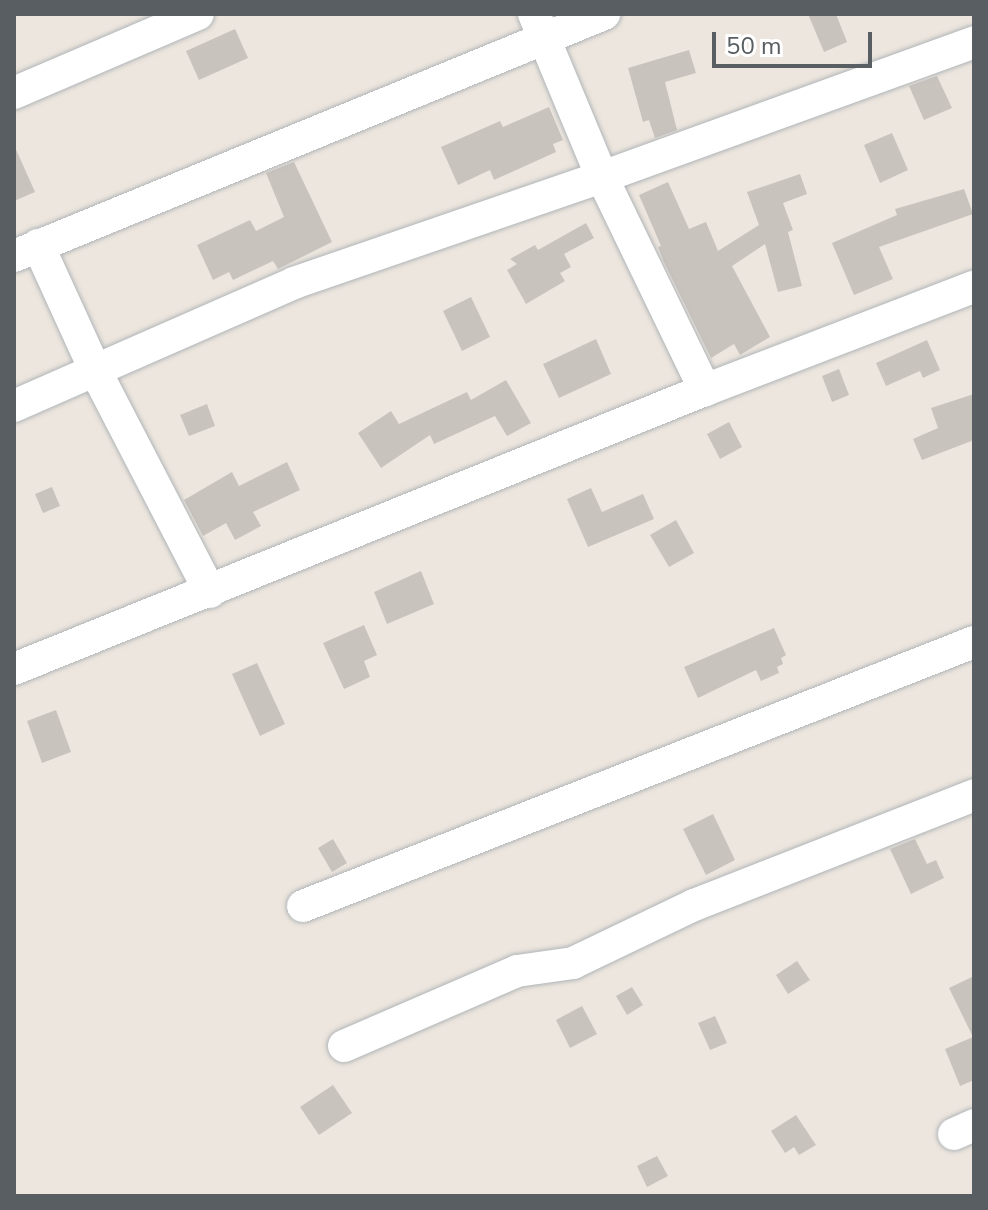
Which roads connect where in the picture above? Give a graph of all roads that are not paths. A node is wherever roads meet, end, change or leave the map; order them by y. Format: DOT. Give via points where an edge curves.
graph roads {
  1 [pos="198,14"];
  2 [pos="604,14"];
  3 [pos="539,25"];
  4 [pos="974,42"];
  5 [pos="14,93"];
  6 [pos="602,177"];
  7 [pos="26,250"];
  8 [pos="974,287"];
  9 [pos="95,370"];
  10 [pos="705,390"];
  11 [pos="14,406"];
  12 [pos="210,592"];
  13 [pos="974,642"];
  14 [pos="14,669"];
  15 [pos="974,795"];
  16 [pos="303,906"];
  17 [pos="344,1046"];
  1 -- 5 [label="street"];
  2 -- 3 [label="street"];
  3 -- 6 [label="street"];
  3 -- 7 [label="street"];
  4 -- 6 [label="street"];
  6 -- 9 [label="street" via="294,283"];
  6 -- 10 [label="street"];
  7 -- 9 [label="street"];
  8 -- 10 [label="street"];
  9 -- 11 [label="street"];
  9 -- 12 [label="street"];
  10 -- 12 [label="street"];
  12 -- 14 [label="street"];
  13 -- 16 [label="street"];
  15 -- 17 [label="street" via="694,905 573,963 517,971"];
}
